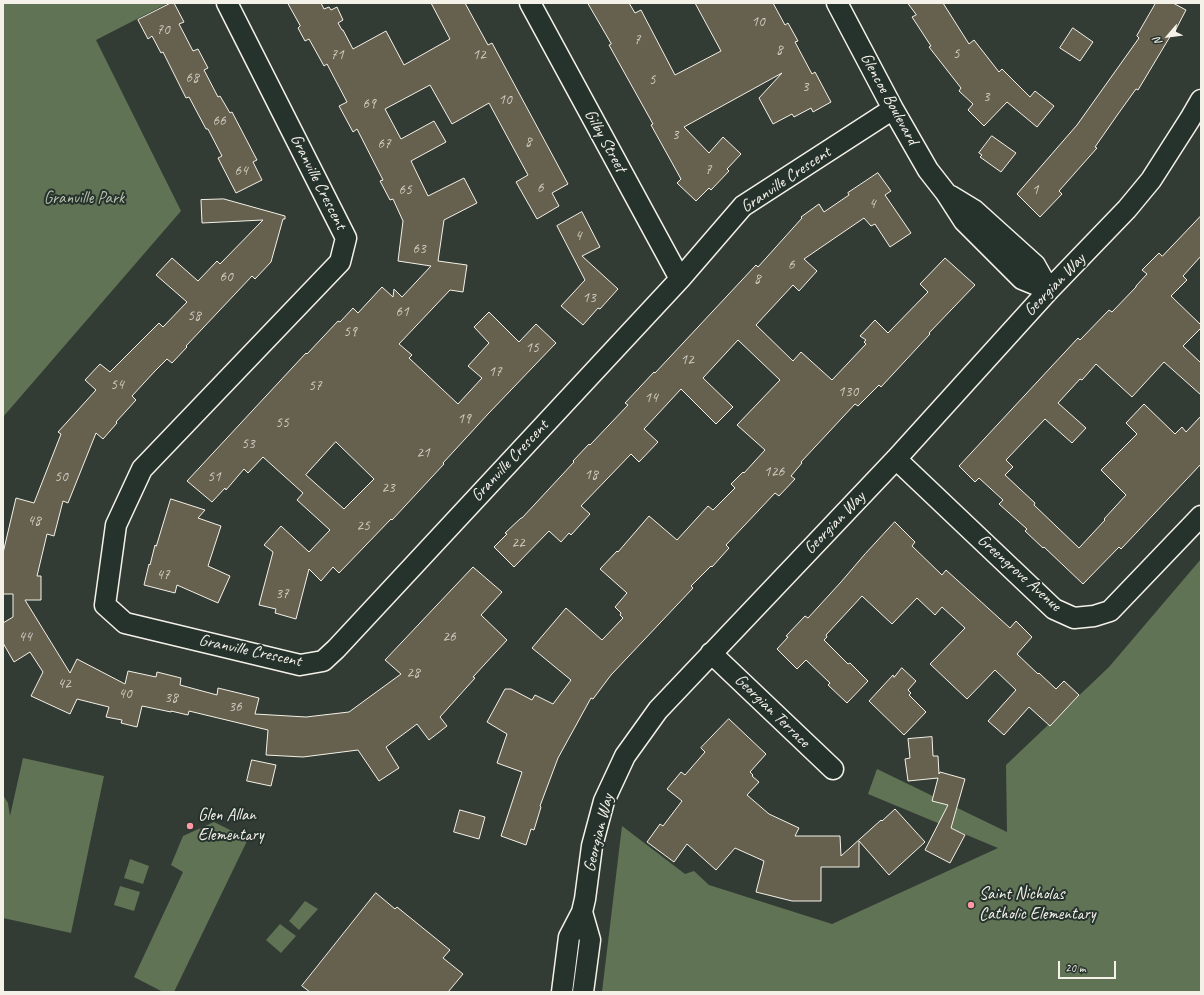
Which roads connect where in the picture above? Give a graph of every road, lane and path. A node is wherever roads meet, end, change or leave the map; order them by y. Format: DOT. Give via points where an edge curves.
graph roads {
  1 [pos="227,3"];
  2 [pos="530,3"];
  3 [pos="837,3"];
  4 [pos="1201,100"];
  5 [pos="893,109"];
  6 [pos="680,279"];
  7 [pos="1049,290"];
  8 [pos="896,459"];
  9 [pos="1201,516"];
  10 [pos="711,653"];
  11 [pos="833,769"];
  12 [pos="582,912"];
  13 [pos="562,992"];
  14 [pos="584,992"];
  1 -- 6 [label="street, Granville Crescent" via="346,238 340,262 142,469 116,524 105,604 125,623 300,664 323,661"];
  2 -- 6 [label="street, Gilby Street"];
  3 -- 5 [label="street, Glencoe Boulevard"];
  4 -- 7 [label="street, Georgian Way" via="1136,198"];
  5 -- 6 [label="street, Granville Crescent" via="743,206"];
  5 -- 7 [label="street, Glencoe Boulevard" via="928,170 964,221 1022,279"];
  7 -- 8 [label="street, Georgian Way"];
  8 -- 9 [label="street, Greengrove Avenue" via="1054,609 1074,618 1110,611"];
  8 -- 10 [label="street, Georgian Way"];
  10 -- 11 [label="street, Georgian Terrace"];
  10 -- 12 [label="street, Georgian Way" via="658,710 626,756 604,801 592,846"];
  12 -- 13 [label="street, Georgian Way" via="569,937"];
  12 -- 14 [label="street" via="590,940"];
}
